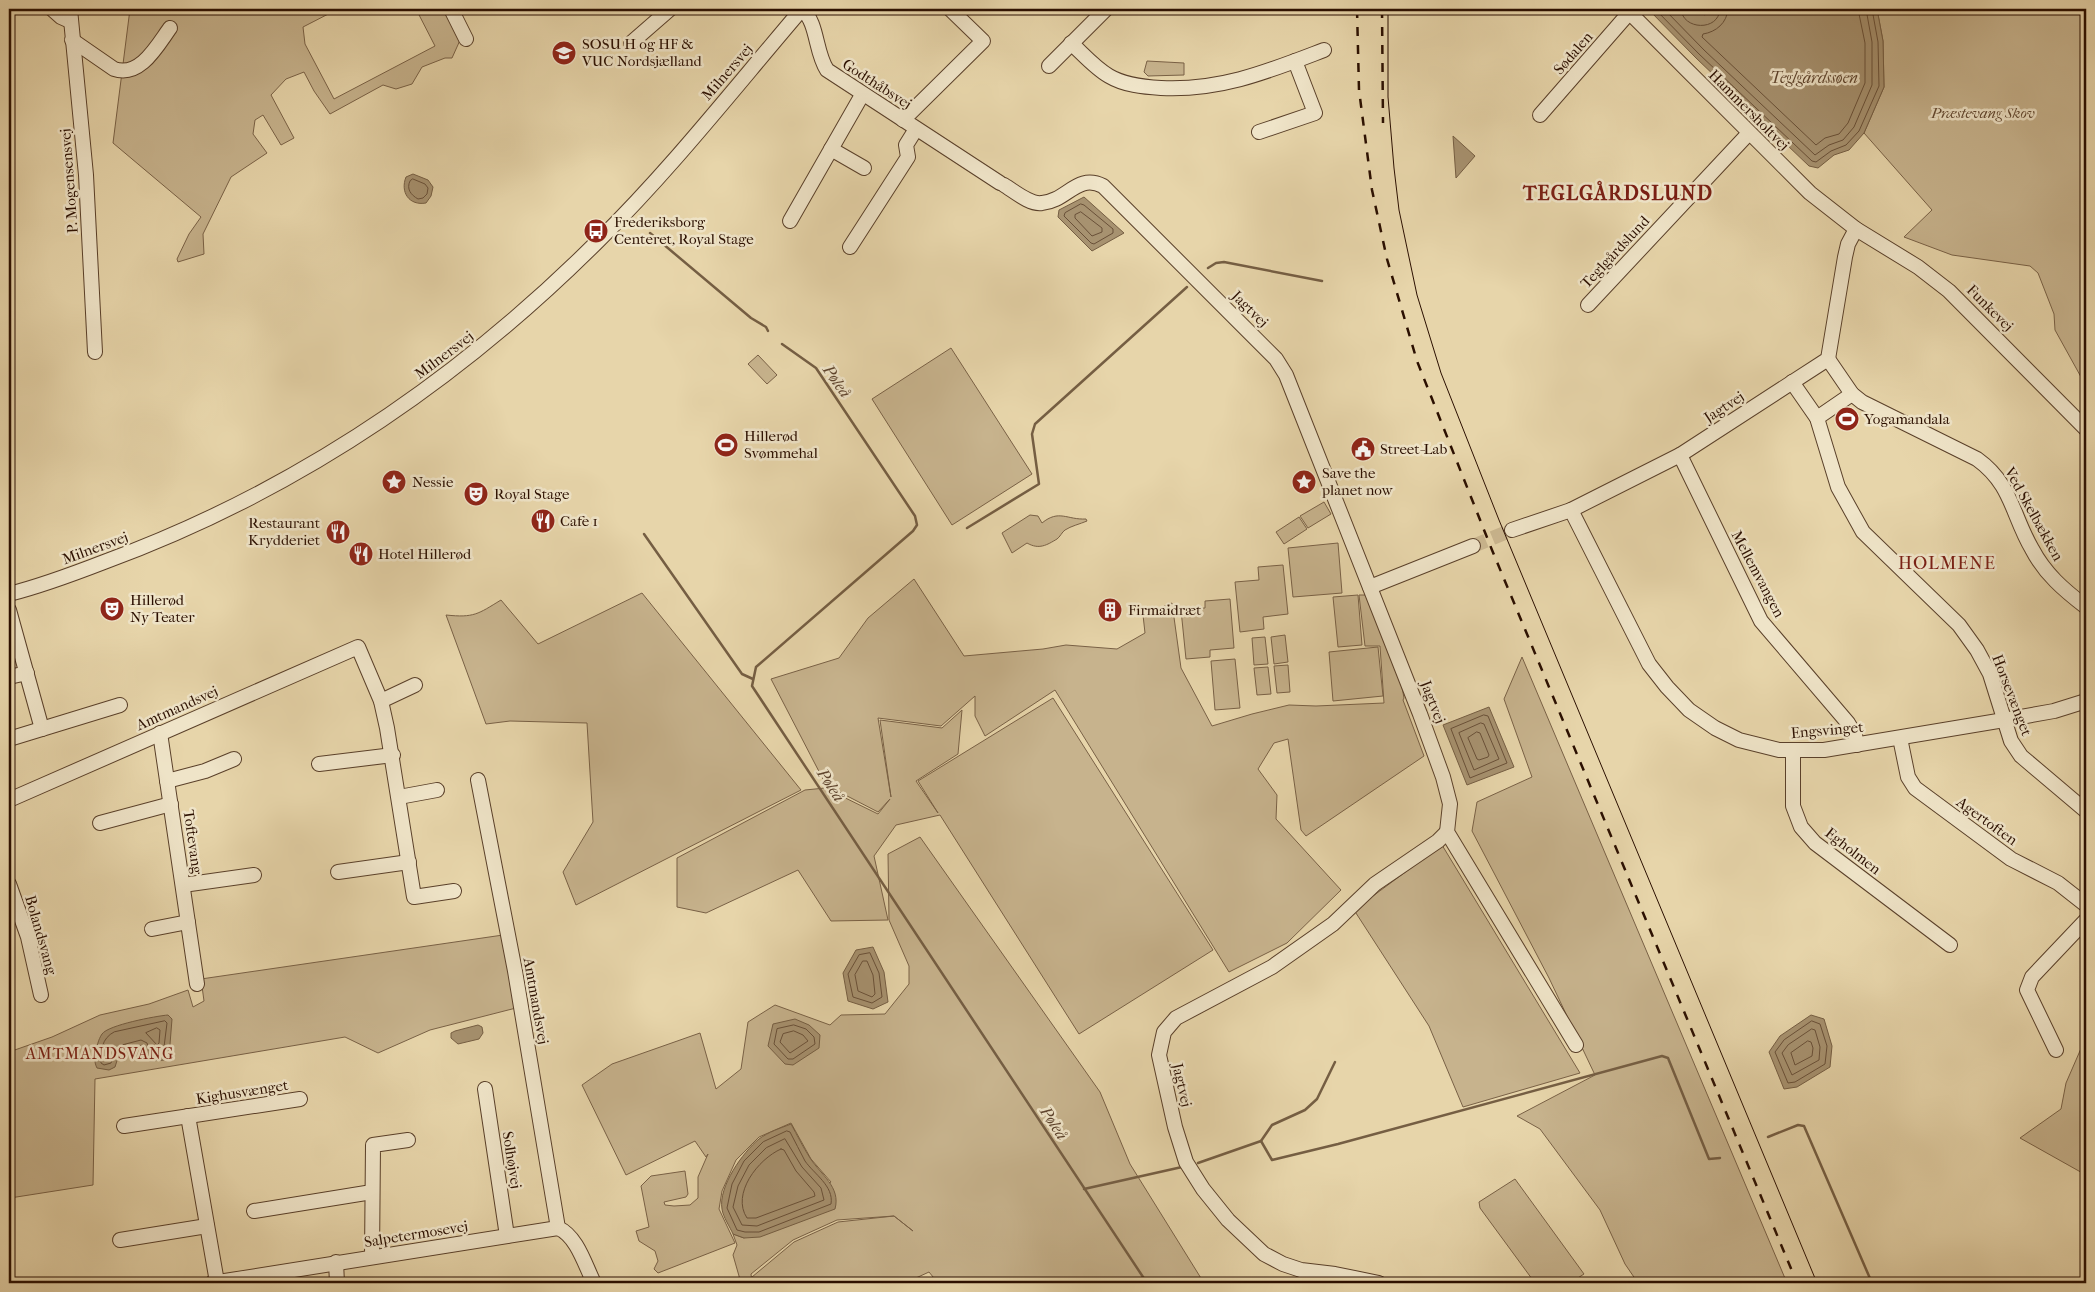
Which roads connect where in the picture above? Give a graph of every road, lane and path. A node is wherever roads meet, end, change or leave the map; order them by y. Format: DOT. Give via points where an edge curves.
graph roads {
  1 [pos="52,9"];
  2 [pos="451,9"];
  3 [pos="670,9"];
  4 [pos="802,9"];
  5 [pos="950,9"];
  6 [pos="1106,9"];
  7 [pos="1627,11"];
  8 [pos="70,15"];
  9 [pos="170,28"];
  10 [pos="466,39"];
  11 [pos="72,40"];
  12 [pos="1071,43"];
  13 [pos="631,44"];
  14 [pos="1324,50"];
  15 [pos="1295,61"];
  16 [pos="1049,66"];
  17 [pos="862,95"];
  18 [pos="1540,115"];
  19 [pos="903,120"];
  20 [pos="916,129"];
  21 [pos="1259,132"];
  22 [pos="1749,133"];
  23 [pos="831,149"];
  24 [pos="864,168"];
  25 [pos="1002,184"];
  26 [pos="790,221"];
  27 [pos="1856,229"];
  28 [pos="850,247"];
  29 [pos="1588,305"];
  30 [pos="95,352"];
  31 [pos="1828,359"];
  32 [pos="1792,382"];
  33 [pos="1852,394"];
  34 [pos="1817,418"];
  35 [pos="2086,429"];
  36 [pos="1680,455"];
  37 [pos="1571,510"];
  38 [pos="1512,530"];
  39 [pos="1473,546"];
  40 [pos="1370,587"];
  41 [pos="9,594"];
  42 [pos="2086,607"];
  43 [pos="9,610"];
  44 [pos="26,673"];
  45 [pos="9,677"];
  46 [pos="414,685"];
  47 [pos="380,701"];
  48 [pos="2086,701"];
  49 [pos="120,705"];
  50 [pos="2004,720"];
  51 [pos="42,729"];
  52 [pos="160,733"];
  53 [pos="1900,738"];
  54 [pos="9,739"];
  55 [pos="1857,745"];
  56 [pos="1793,751"];
  57 [pos="393,755"];
  58 [pos="234,759"];
  59 [pos="319,764"];
  60 [pos="478,780"];
  61 [pos="167,781"];
  62 [pos="437,790"];
  63 [pos="399,797"];
  64 [pos="9,800"];
  65 [pos="171,804"];
  66 [pos="2086,811"];
  67 [pos="100,823"];
  68 [pos="1447,832"];
  69 [pos="409,862"];
  70 [pos="338,872"];
  71 [pos="254,875"];
  72 [pos="9,884"];
  73 [pos="183,885"];
  74 [pos="454,891"];
  75 [pos="2086,905"];
  76 [pos="2086,920"];
  77 [pos="188,922"];
  78 [pos="152,929"];
  79 [pos="1950,945"];
  80 [pos="197,984"];
  81 [pos="41,995"];
  82 [pos="1576,1045"];
  83 [pos="2056,1050"];
  84 [pos="485,1089"];
  85 [pos="300,1099"];
  86 [pos="188,1116"];
  87 [pos="124,1126"];
  88 [pos="408,1140"];
  89 [pos="372,1192"];
  90 [pos="254,1211"];
  91 [pos="207,1226"];
  92 [pos="558,1228"];
  93 [pos="507,1236"];
  94 [pos="120,1240"];
  95 [pos="372,1257"];
  96 [pos="336,1262"];
  97 [pos="215,1283"];
  98 [pos="337,1283"];
  99 [pos="594,1283"];
  100 [pos="1379,1283"];
  1 -- 8 [label="street" via="60,17"];
  2 -- 10 [label="street"];
  3 -- 13 [label="street"];
  4 -- 17 [label="street, Godthåbsvej" via="810,21 820,61 827,70"];
  4 -- 41 [label="street, Milnersvej" via="615,224 519,316 446,376 338,449 252,498 156,543 34,588"];
  5 -- 19 [label="street" via="983,41"];
  6 -- 12 [label="street"];
  7 -- 18 [label="street, Sødalen"];
  7 -- 22 [label="street, Hammersholtvej"];
  8 -- 11 [label="street, P. Mogensensvej"];
  9 -- 11 [label="street" via="148,57 129,71 114,69"];
  11 -- 30 [label="street, P. Mogensensvej" via="86,175"];
  12 -- 15 [label="street" via="1108,76 1146,87 1202,88 1256,76"];
  12 -- 16 [label="street"];
  14 -- 15 [label="street"];
  15 -- 21 [label="street" via="1315,113"];
  17 -- 19 [label="street, Godthåbsvej"];
  17 -- 23 [label="street"];
  19 -- 20 [label="street, Godthåbsvej"];
  20 -- 25 [label="street, Godthåbsvej"];
  20 -- 28 [label="street, Godthåbsvej" via="906,145 908,156"];
  22 -- 27 [label="street, Hammersholtvej" via="1810,194"];
  22 -- 29 [label="street, Teglgårdslund"];
  23 -- 24 [label="street"];
  23 -- 26 [label="street"];
  25 -- 40 [label="street, Jagtvej" via="1042,204 1085,182 1094,181 1103,186 1276,359 1286,375"];
  27 -- 31 [label="street" via="1845,257"];
  27 -- 35 [label="street, Funkevej" via="1949,291"];
  31 -- 32 [label="street, Jagtvej"];
  31 -- 33 [label="street, Ved Skelbækken"];
  32 -- 34 [label="street, Horsevænget"];
  32 -- 36 [label="street, Jagtvej"];
  33 -- 34 [label="street"];
  33 -- 42 [label="street, Ved Skelbækken" via="1991,469 2003,484 2031,548 2044,569 2062,589"];
  34 -- 50 [label="street, Horsevænget" via="1838,487 1853,516 1863,532 1963,631 1990,674"];
  36 -- 37 [label="street, Jagtvej"];
  36 -- 55 [label="street, Mellemvangen" via="1761,621 1848,723"];
  37 -- 38 [label="street, Jagtvej"];
  37 -- 56 [label="street, Engsvinget" via="1649,664 1667,687 1689,710 1714,728 1739,740"];
  39 -- 40 [label="street"];
  40 -- 68 [label="street, Jagtvej" via="1443,776 1450,804"];
  43 -- 44 [label="street"];
  44 -- 45 [label="street"];
  44 -- 51 [label="street"];
  46 -- 47 [label="street"];
  47 -- 52 [label="street, Amtmandsvej" via="358,647"];
  47 -- 57 [label="street"];
  48 -- 50 [label="street, Engsvinget" via="2054,711"];
  49 -- 51 [label="street"];
  50 -- 53 [label="street, Engsvinget"];
  50 -- 66 [label="street, Horsevænget" via="2011,742 2021,756"];
  51 -- 54 [label="street"];
  52 -- 61 [label="street, Toftevang"];
  52 -- 64 [label="street, Amtmandsvej"];
  53 -- 55 [label="street, Engsvinget"];
  53 -- 75 [label="street, Agertoften" via="1908,777 1915,788 2011,859 2058,883"];
  55 -- 56 [label="street, Engsvinget"];
  56 -- 79 [label="street, Egholmen" via="1793,806 1800,827 1814,842"];
  57 -- 59 [label="street"];
  57 -- 63 [label="street"];
  58 -- 61 [label="street"];
  60 -- 92 [label="street, Amtmandsvej" via="515,971"];
  61 -- 65 [label="street, Toftevang"];
  62 -- 63 [label="street"];
  63 -- 69 [label="street"];
  65 -- 67 [label="street, Toftevang"];
  65 -- 73 [label="street, Toftevang"];
  68 -- 82 [label="street"];
  68 -- 100 [label="street, Jagtvej" via="1375,884 1333,924 1272,967 1176,1018 1164,1032 1159,1055 1186,1162 1228,1220 1264,1254 1283,1264"];
  69 -- 70 [label="street"];
  69 -- 74 [label="street" via="414,897"];
  71 -- 73 [label="street, Toftevang"];
  72 -- 81 [label="street, Bolandsvang" via="28,936"];
  73 -- 77 [label="street, Toftevang"];
  76 -- 83 [label="street" via="2028,985"];
  77 -- 78 [label="street"];
  77 -- 80 [label="street, Toftevang"];
  84 -- 93 [label="street, Solhøjvej"];
  85 -- 86 [label="street, Kighusvænget"];
  86 -- 87 [label="street, Kighusvænget"];
  86 -- 91 [label="street, Kighusvænget"];
  88 -- 89 [label="street" via="373,1145"];
  89 -- 90 [label="street"];
  89 -- 95 [label="street"];
  91 -- 94 [label="street"];
  91 -- 97 [label="street, Kighusvænget"];
  92 -- 93 [label="street, Salpetermosevej"];
  92 -- 99 [label="street" via="572,1239"];
  93 -- 95 [label="street, Salpetermosevej"];
  95 -- 96 [label="street, Salpetermosevej"];
  96 -- 97 [label="street, Salpetermosevej"];
  96 -- 98 [label="street"];
}
